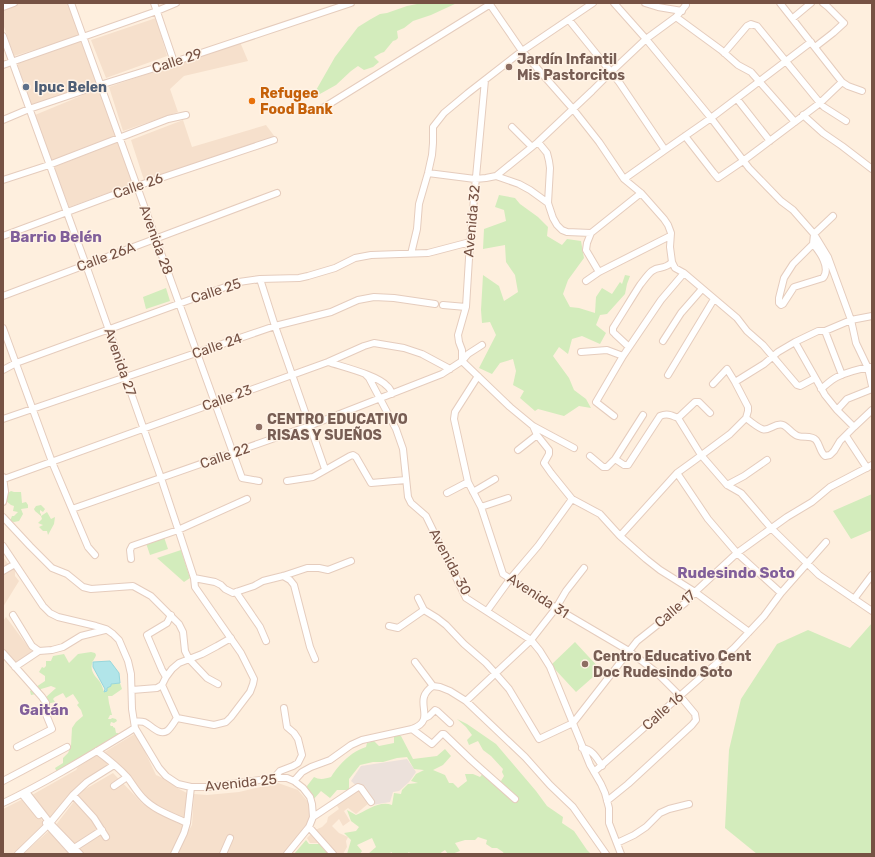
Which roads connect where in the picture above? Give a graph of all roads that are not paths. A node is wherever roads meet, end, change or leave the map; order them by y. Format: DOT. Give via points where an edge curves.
graph roads {
  1 [pos="14,3"];
  2 [pos="71,3"];
  3 [pos="154,3"];
  4 [pos="176,3"];
  5 [pos="351,3"];
  6 [pos="593,3"];
  7 [pos="645,3"];
  8 [pos="780,3"];
  9 [pos="811,3"];
  10 [pos="823,3"];
  11 [pos="489,4"];
  12 [pos="617,4"];
  13 [pos="687,4"];
  14 [pos="3,7"];
  15 [pos="157,11"];
  16 [pos="682,11"];
  17 [pos="676,17"];
  18 [pos="793,18"];
  19 [pos="569,20"];
  20 [pos="3,36"];
  21 [pos="83,37"];
  22 [pos="646,39"];
  23 [pos="813,44"];
  24 [pos="522,51"];
  25 [pos="724,53"];
  26 [pos="785,61"];
  27 [pos="12,62"];
  28 [pos="174,62"];
  29 [pos="3,65"];
  30 [pos="611,72"];
  31 [pos="486,80"];
  32 [pos="759,81"];
  33 [pos="842,82"];
  34 [pos="100,85"];
  35 [pos="862,91"];
  36 [pos="737,99"];
  37 [pos="820,103"];
  38 [pos="29,109"];
  39 [pos="573,109"];
  40 [pos="318,111"];
  41 [pos="186,115"];
  42 [pos="803,115"];
  43 [pos="711,118"];
  44 [pos="3,120"];
  45 [pos="846,121"];
  46 [pos="795,122"];
  47 [pos="512,127"];
  48 [pos="685,136"];
  49 [pos="120,138"];
  50 [pos="274,140"];
  51 [pos="770,141"];
  52 [pos="538,142"];
  53 [pos="532,147"];
  54 [pos="665,150"];
  55 [pos="743,161"];
  56 [pos="49,165"];
  57 [pos="872,169"];
  58 [pos="428,173"];
  59 [pos="496,176"];
  60 [pos="475,179"];
  61 [pos="3,180"];
  62 [pos="624,180"];
  63 [pos="136,186"];
  64 [pos="277,193"];
  65 [pos="641,193"];
  66 [pos="548,203"];
  67 [pos="67,212"];
  68 [pos="833,216"];
  69 [pos="591,233"];
  70 [pos="814,234"];
  71 [pos="3,236"];
  72 [pos="670,236"];
  73 [pos="156,238"];
  74 [pos="470,242"];
  75 [pos="812,244"];
  76 [pos="411,254"];
  77 [pos="672,262"];
  78 [pos="86,265"];
  79 [pos="599,272"];
  80 [pos="684,274"];
  81 [pos="260,279"];
  82 [pos="586,282"];
  83 [pos="702,289"];
  84 [pos="3,296"];
  85 [pos="714,299"];
  86 [pos="179,304"];
  87 [pos="436,304"];
  88 [pos="443,305"];
  89 [pos="466,307"];
  90 [pos="872,316"];
  91 [pos="852,320"];
  92 [pos="275,326"];
  93 [pos="3,328"];
  94 [pos="108,330"];
  95 [pos="825,330"];
  96 [pos="663,341"];
  97 [pos="796,342"];
  98 [pos="482,345"];
  99 [pos="629,347"];
  100 [pos="581,352"];
  101 [pos="196,353"];
  102 [pos="623,356"];
  103 [pos="774,356"];
  104 [pos="462,361"];
  105 [pos="328,362"];
  106 [pos="16,363"];
  107 [pos="870,367"];
  108 [pos="450,369"];
  109 [pos="3,370"];
  110 [pos="365,374"];
  111 [pos="292,375"];
  112 [pos="668,375"];
  113 [pos="842,375"];
  114 [pos="478,376"];
  115 [pos="125,377"];
  116 [pos="815,378"];
  117 [pos="735,382"];
  118 [pos="713,384"];
  119 [pos="872,386"];
  120 [pos="821,389"];
  121 [pos="872,389"];
  122 [pos="392,394"];
  123 [pos="380,398"];
  124 [pos="215,403"];
  125 [pos="32,409"];
  126 [pos="837,410"];
  127 [pos="872,410"];
  128 [pos="710,413"];
  129 [pos="643,415"];
  130 [pos="614,416"];
  131 [pos="678,418"];
  132 [pos="746,418"];
  133 [pos="3,419"];
  134 [pos="309,426"];
  135 [pos="533,426"];
  136 [pos="854,426"];
  137 [pos="143,429"];
  138 [pos="537,435"];
  139 [pos="846,436"];
  140 [pos="574,448"];
  141 [pos="518,450"];
  142 [pos="233,453"];
  143 [pos="590,456"];
  144 [pos="701,456"];
  145 [pos="615,459"];
  146 [pos="768,460"];
  147 [pos="52,462"];
  148 [pos="869,466"];
  149 [pos="326,469"];
  150 [pos="677,473"];
  151 [pos="3,478"];
  152 [pos="160,478"];
  153 [pos="495,479"];
  154 [pos="406,480"];
  155 [pos="259,481"];
  156 [pos="287,481"];
  157 [pos="468,482"];
  158 [pos="727,485"];
  159 [pos="473,492"];
  160 [pos="447,493"];
  161 [pos="508,498"];
  162 [pos="572,499"];
  163 [pos="247,500"];
  164 [pos="3,502"];
  165 [pos="481,507"];
  166 [pos="72,509"];
  167 [pos="3,517"];
  168 [pos="771,528"];
  169 [pos="178,530"];
  170 [pos="620,536"];
  171 [pos="826,542"];
  172 [pos="3,546"];
  173 [pos="737,553"];
  174 [pos="95,555"];
  175 [pos="131,559"];
  176 [pos="350,561"];
  177 [pos="15,564"];
  178 [pos="807,564"];
  179 [pos="584,568"];
  180 [pos="3,572"];
  181 [pos="872,575"];
  182 [pos="283,576"];
  183 [pos="194,578"];
  184 [pos="510,579"];
  185 [pos="236,592"];
  186 [pos="695,592"];
  187 [pos="781,592"];
  188 [pos="418,598"];
  189 [pos="854,599"];
  190 [pos="556,608"];
  191 [pos="424,610"];
  192 [pos="487,611"];
  193 [pos="872,611"];
  194 [pos="13,615"];
  195 [pos="171,615"];
  196 [pos="389,626"];
  197 [pos="106,630"];
  198 [pos="749,632"];
  199 [pos="231,638"];
  200 [pos="531,640"];
  201 [pos="266,641"];
  202 [pos="39,651"];
  203 [pos="629,651"];
  204 [pos="3,653"];
  205 [pos="189,659"];
  206 [pos="315,659"];
  207 [pos="414,662"];
  208 [pos="15,667"];
  209 [pos="495,674"];
  210 [pos="166,677"];
  211 [pos="218,684"];
  212 [pos="162,685"];
  213 [pos="433,686"];
  214 [pos="132,690"];
  215 [pos="680,696"];
  216 [pos="466,701"];
  217 [pos="284,708"];
  218 [pos="177,718"];
  219 [pos="425,718"];
  220 [pos="450,723"];
  221 [pos="572,723"];
  222 [pos="135,725"];
  223 [pos="412,729"];
  224 [pos="17,746"];
  225 [pos="67,747"];
  226 [pos="582,748"];
  227 [pos="97,751"];
  228 [pos="114,765"];
  229 [pos="602,766"];
  230 [pos="594,772"];
  231 [pos="127,777"];
  232 [pos="274,778"];
  233 [pos="3,781"];
  234 [pos="294,781"];
  235 [pos="114,786"];
  236 [pos="191,787"];
  237 [pos="24,793"];
  238 [pos="73,795"];
  239 [pos="514,799"];
  240 [pos="608,801"];
  241 [pos="371,802"];
  242 [pos="3,803"];
  243 [pos="689,804"];
  244 [pos="313,816"];
  245 [pos="187,823"];
  246 [pos="49,824"];
  247 [pos="310,828"];
  248 [pos="102,830"];
  249 [pos="106,837"];
  250 [pos="230,838"];
  251 [pos="617,844"];
  252 [pos="73,851"];
  253 [pos="18,854"];
  254 [pos="80,854"];
  255 [pos="174,854"];
  256 [pos="223,854"];
  257 [pos="286,854"];
  258 [pos="333,854"];
  259 [pos="606,854"];
  260 [pos="621,854"];
  1 -- 14 [label="street"];
  2 -- 21 [label="street, Avenida 28"];
  3 -- 15 [label="street"];
  4 -- 15 [label="street"];
  5 -- 28 [label="street, Calle 29"];
  6 -- 19 [label="street"];
  7 -- 16 [label="street"];
  8 -- 18 [label="street"];
  9 -- 18 [label="street"];
  10 -- 23 [label="street" via="844,23 833,33"];
  11 -- 24 [label="street"];
  11 -- 40 [label="street"];
  12 -- 22 [label="street"];
  13 -- 16 [label="street"];
  15 -- 21 [label="street"];
  15 -- 28 [label="street"];
  16 -- 17 [label="street"];
  17 -- 22 [label="street"];
  17 -- 25 [label="street"];
  18 -- 23 [label="street"];
  19 -- 24 [label="street"];
  19 -- 30 [label="street"];
  20 -- 27 [label="street, Avenida 27"];
  21 -- 27 [label="street"];
  21 -- 34 [label="street, Avenida 28"];
  22 -- 30 [label="street"];
  22 -- 43 [label="street"];
  23 -- 26 [label="street"];
  23 -- 33 [label="street"];
  24 -- 31 [label="street"];
  24 -- 39 [label="street"];
  25 -- 26 [label="street" via="747,26 753,24"];
  25 -- 32 [label="street" via="751,72"];
  26 -- 32 [label="street"];
  26 -- 37 [label="street"];
  27 -- 29 [label="street"];
  27 -- 38 [label="street, Avenida 27"];
  28 -- 34 [label="street, Calle 29"];
  30 -- 39 [label="street"];
  30 -- 54 [label="street"];
  31 -- 58 [label="street" via="444,113 433,127 434,143"];
  31 -- 60 [label="street, Avenida 32"];
  32 -- 36 [label="street"];
  32 -- 46 [label="street"];
  33 -- 35 [label="street"];
  33 -- 37 [label="street"];
  34 -- 38 [label="street, Calle 29"];
  34 -- 49 [label="street, Avenida 28"];
  36 -- 43 [label="street"];
  36 -- 51 [label="street"];
  37 -- 42 [label="street"];
  37 -- 45 [label="street"];
  38 -- 44 [label="street, Calle 29"];
  38 -- 56 [label="street, Avenida 27"];
  39 -- 52 [label="street"];
  39 -- 62 [label="street"];
  41 -- 49 [label="street"];
  42 -- 46 [label="street"];
  42 -- 57 [label="street"];
  43 -- 48 [label="street"];
  43 -- 55 [label="street"];
  46 -- 51 [label="street"];
  47 -- 53 [label="street"];
  48 -- 54 [label="street"];
  48 -- 55 [label="street" via="718,178"];
  49 -- 56 [label="street"];
  49 -- 63 [label="street, Avenida 28"];
  50 -- 63 [label="street, Calle 26"];
  51 -- 55 [label="street"];
  52 -- 53 [label="street"];
  52 -- 66 [label="street" via="547,153 549,161"];
  53 -- 59 [label="street"];
  54 -- 62 [label="street"];
  55 -- 70 [label="street"];
  56 -- 61 [label="street"];
  56 -- 67 [label="street, Avenida 27"];
  58 -- 60 [label="street"];
  58 -- 76 [label="street" via="418,204"];
  59 -- 60 [label="street"];
  59 -- 66 [label="street" via="525,187"];
  60 -- 74 [label="street, Avenida 32"];
  62 -- 65 [label="street"];
  63 -- 67 [label="street, Calle 26"];
  63 -- 73 [label="street, Avenida 28"];
  64 -- 73 [label="street, Calle 26A"];
  65 -- 69 [label="street"];
  65 -- 72 [label="street" via="664,219"];
  66 -- 69 [label="street" via="556,225 562,230"];
  67 -- 71 [label="street, Calle 26"];
  67 -- 78 [label="street, Avenida 27"];
  68 -- 70 [label="street"];
  69 -- 79 [label="street" via="586,250"];
  70 -- 75 [label="street"];
  70 -- 91 [label="street" via="828,257"];
  72 -- 77 [label="street"];
  72 -- 79 [label="street"];
  73 -- 78 [label="street, Calle 26A"];
  73 -- 86 [label="street, Avenida 28"];
  74 -- 76 [label="street, Calle 25" via="428,253"];
  74 -- 89 [label="street, Avenida 32"];
  75 -- 75 [label="street" via="823,261 825,276 794,287 783,304 779,303 784,278"];
  76 -- 81 [label="street, Calle 25" via="371,255 299,278"];
  77 -- 80 [label="street" via="675,268"];
  77 -- 99 [label="street" via="664,268 651,271 613,328 613,332"];
  78 -- 84 [label="street, Calle 26A"];
  78 -- 94 [label="street, Avenida 27"];
  79 -- 82 [label="street"];
  80 -- 83 [label="street"];
  80 -- 99 [label="street" via="661,300"];
  81 -- 86 [label="street, Calle 25" via="239,282"];
  81 -- 92 [label="street"];
  83 -- 85 [label="street"];
  83 -- 96 [label="street" via="681,313"];
  85 -- 103 [label="street" via="737,318"];
  85 -- 112 [label="street"];
  86 -- 94 [label="street, Calle 25"];
  86 -- 101 [label="street, Avenida 28"];
  87 -- 92 [label="street, Calle 24" via="374,297 358,300 331,312"];
  88 -- 89 [label="street"];
  89 -- 104 [label="street, Avenida 32" via="458,335"];
  90 -- 91 [label="street"];
  91 -- 95 [label="street"];
  91 -- 107 [label="street" via="856,343"];
  92 -- 101 [label="street, Calle 24"];
  92 -- 111 [label="street"];
  93 -- 106 [label="street"];
  94 -- 106 [label="street, Calle 25"];
  94 -- 115 [label="street, Avenida 27"];
  95 -- 97 [label="street"];
  95 -- 113 [label="street"];
  97 -- 103 [label="street"];
  97 -- 116 [label="street"];
  98 -- 104 [label="street, Calle 22"];
  99 -- 102 [label="street"];
  100 -- 102 [label="street" via="607,350"];
  101 -- 115 [label="street, Calle 24"];
  101 -- 124 [label="street, Avenida 28"];
  102 -- 130 [label="street" via="596,402"];
  103 -- 116 [label="street" via="797,385 800,386"];
  103 -- 117 [label="street"];
  104 -- 108 [label="street, Calle 22"];
  104 -- 114 [label="street"];
  105 -- 108 [label="street, Calle 23" via="374,343 422,354"];
  105 -- 110 [label="street"];
  105 -- 111 [label="street, Calle 23"];
  106 -- 109 [label="street"];
  106 -- 125 [label="street"];
  107 -- 113 [label="street"];
  107 -- 119 [label="street"];
  108 -- 122 [label="street, Calle 22"];
  110 -- 122 [label="street" via="386,384"];
  110 -- 123 [label="street, Avenida 30"];
  111 -- 124 [label="street, Calle 23"];
  111 -- 134 [label="street"];
  113 -- 120 [label="street"];
  114 -- 135 [label="street"];
  114 -- 157 [label="street, Avenida 31" via="455,412 454,419"];
  115 -- 125 [label="street, Calle 24"];
  115 -- 137 [label="street, Avenida 27"];
  116 -- 120 [label="street"];
  117 -- 118 [label="street" via="727,369"];
  117 -- 132 [label="street" via="748,407"];
  120 -- 126 [label="street"];
  121 -- 126 [label="street" via="847,399"];
  122 -- 123 [label="street, Calle 22"];
  123 -- 134 [label="street, Calle 22"];
  123 -- 154 [label="street, Avenida 30" via="401,442"];
  124 -- 137 [label="street, Calle 23"];
  124 -- 142 [label="street, Avenida 28"];
  125 -- 133 [label="street, Calle 24"];
  125 -- 147 [label="street"];
  126 -- 136 [label="street"];
  127 -- 136 [label="street"];
  128 -- 131 [label="street" via="699,402 695,402"];
  129 -- 145 [label="street"];
  131 -- 144 [label="street"];
  131 -- 145 [label="street" via="670,414 660,416 628,465"];
  132 -- 139 [label="street" via="761,429 766,430 778,424 796,436 814,438 825,456 830,455"];
  132 -- 144 [label="street"];
  134 -- 142 [label="street, Calle 22"];
  134 -- 149 [label="street"];
  135 -- 138 [label="street"];
  135 -- 140 [label="street"];
  136 -- 139 [label="street"];
  137 -- 147 [label="street, Calle 23"];
  137 -- 152 [label="street, Avenida 27"];
  138 -- 141 [label="street"];
  138 -- 162 [label="street" via="549,450 544,464"];
  139 -- 148 [label="street"];
  142 -- 152 [label="street, Calle 22"];
  142 -- 155 [label="street, Avenida 28" via="242,478"];
  143 -- 145 [label="street" via="603,467 607,467"];
  144 -- 150 [label="street"];
  144 -- 158 [label="street"];
  146 -- 158 [label="street"];
  147 -- 151 [label="street, Calle 23"];
  147 -- 166 [label="street"];
  148 -- 168 [label="street, Calle 17" via="830,487 812,502"];
  149 -- 154 [label="street" via="353,455 371,483"];
  149 -- 156 [label="street" via="313,476"];
  150 -- 170 [label="street"];
  150 -- 173 [label="street" via="708,519"];
  151 -- 164 [label="street"];
  152 -- 166 [label="street, Calle 22"];
  152 -- 169 [label="street, Avenida 27"];
  153 -- 159 [label="street"];
  154 -- 192 [label="street, Avenida 30" via="411,503 426,516 466,598"];
  157 -- 159 [label="street, Avenida 31"];
  157 -- 160 [label="street"];
  158 -- 168 [label="street" via="741,493"];
  159 -- 165 [label="street, Avenida 31"];
  161 -- 165 [label="street"];
  162 -- 170 [label="street" via="600,514"];
  162 -- 184 [label="street"];
  163 -- 169 [label="street"];
  165 -- 184 [label="street, Avenida 31" via="503,574"];
  166 -- 174 [label="street" via="88,547"];
  167 -- 195 [label="street" via="52,568 67,574 83,587 91,589 133,586 151,596"];
  168 -- 173 [label="street, Calle 17"];
  168 -- 178 [label="street"];
  169 -- 175 [label="street" via="132,546"];
  169 -- 183 [label="street, Avenida 27"];
  170 -- 186 [label="street" via="660,570"];
  171 -- 178 [label="street, Calle 16"];
  172 -- 177 [label="street, Avenida 25"];
  173 -- 186 [label="street, Calle 17"];
  173 -- 187 [label="street"];
  176 -- 182 [label="street" via="328,570 307,568"];
  177 -- 180 [label="street"];
  177 -- 197 [label="street, Avenida 25" via="50,613"];
  178 -- 187 [label="street, Calle 16"];
  178 -- 189 [label="street"];
  179 -- 190 [label="street"];
  181 -- 189 [label="street"];
  182 -- 185 [label="street"];
  182 -- 206 [label="street" via="294,585"];
  183 -- 185 [label="street" via="215,582 225,590"];
  183 -- 199 [label="street, Avenida 27" via="196,587"];
  184 -- 190 [label="street, Avenida 31"];
  184 -- 192 [label="street"];
  185 -- 201 [label="street"];
  186 -- 198 [label="street"];
  186 -- 203 [label="street, Calle 17" via="637,641"];
  187 -- 198 [label="street, Calle 16"];
  188 -- 191 [label="street"];
  189 -- 193 [label="street"];
  190 -- 200 [label="street"];
  190 -- 203 [label="street, Avenida 31"];
  191 -- 196 [label="street" via="398,628"];
  191 -- 209 [label="street" via="446,625"];
  192 -- 200 [label="street, Avenida 30"];
  194 -- 202 [label="street" via="32,646"];
  195 -- 205 [label="street" via="183,632 185,651"];
  195 -- 210 [label="street" via="167,623 147,635"];
  197 -- 202 [label="street" via="81,636 63,647"];
  197 -- 214 [label="street, Avenida 25" via="119,640 128,661"];
  198 -- 215 [label="street, Calle 16"];
  199 -- 205 [label="street"];
  199 -- 218 [label="street, Avenida 27" via="254,679 250,692 226,722 214,725"];
  200 -- 209 [label="street"];
  200 -- 221 [label="street, Avenida 30" via="550,667"];
  202 -- 208 [label="street"];
  203 -- 215 [label="street, Avenida 31" via="656,672"];
  203 -- 221 [label="street, Calle 17"];
  204 -- 208 [label="street"];
  205 -- 210 [label="street" via="179,663"];
  205 -- 211 [label="street" via="207,678"];
  207 -- 213 [label="street"];
  208 -- 224 [label="street" via="46,703 45,712 52,729"];
  209 -- 216 [label="street"];
  209 -- 221 [label="street, Calle 17" via="509,689 539,739"];
  210 -- 212 [label="street"];
  212 -- 214 [label="street" via="157,688"];
  212 -- 218 [label="street"];
  213 -- 216 [label="street" via="450,691"];
  213 -- 219 [label="street" via="424,695"];
  214 -- 222 [label="street, Avenida 25"];
  215 -- 229 [label="street, Calle 16"];
  215 -- 240 [label="street, Avenida 31" via="695,714 696,720 692,726"];
  216 -- 259 [label="street" via="573,806"];
  217 -- 232 [label="street" via="287,727 298,740 302,755 298,762 280,771"];
  218 -- 222 [label="street" via="168,730 163,732 158,732 141,722"];
  219 -- 220 [label="street" via="435,710"];
  219 -- 223 [label="street" via="422,724"];
  221 -- 226 [label="street, Avenida 30"];
  222 -- 227 [label="street"];
  222 -- 236 [label="street, Avenida 25" via="166,776 178,784"];
  223 -- 234 [label="street" via="362,740 330,760 311,766"];
  223 -- 239 [label="street" via="432,744 444,734"];
  225 -- 233 [label="street"];
  226 -- 229 [label="street" via="592,752"];
  226 -- 230 [label="street, Avenida 30"];
  227 -- 228 [label="street"];
  227 -- 237 [label="street"];
  228 -- 231 [label="street"];
  228 -- 238 [label="street" via="87,782"];
  229 -- 230 [label="street, Calle 16"];
  230 -- 240 [label="street, Avenida 30"];
  231 -- 235 [label="street"];
  231 -- 245 [label="street" via="143,799"];
  232 -- 234 [label="street, Avenida 25"];
  232 -- 236 [label="street, Avenida 25"];
  234 -- 244 [label="street, Avenida 25" via="308,794"];
  236 -- 245 [label="street"];
  237 -- 242 [label="street"];
  237 -- 246 [label="street"];
  238 -- 246 [label="street"];
  238 -- 248 [label="street"];
  240 -- 251 [label="street, Avenida 30" via="610,823"];
  241 -- 244 [label="street" via="358,787"];
  243 -- 251 [label="street" via="660,813 646,828"];
  244 -- 247 [label="street, Avenida 25"];
  245 -- 255 [label="street"];
  246 -- 252 [label="street"];
  246 -- 253 [label="street"];
  247 -- 257 [label="street, Avenida 25"];
  247 -- 258 [label="street"];
  248 -- 249 [label="street"];
  248 -- 252 [label="street"];
  250 -- 256 [label="street"];
  251 -- 260 [label="street, Avenida 30"];
  252 -- 254 [label="street"];
}
